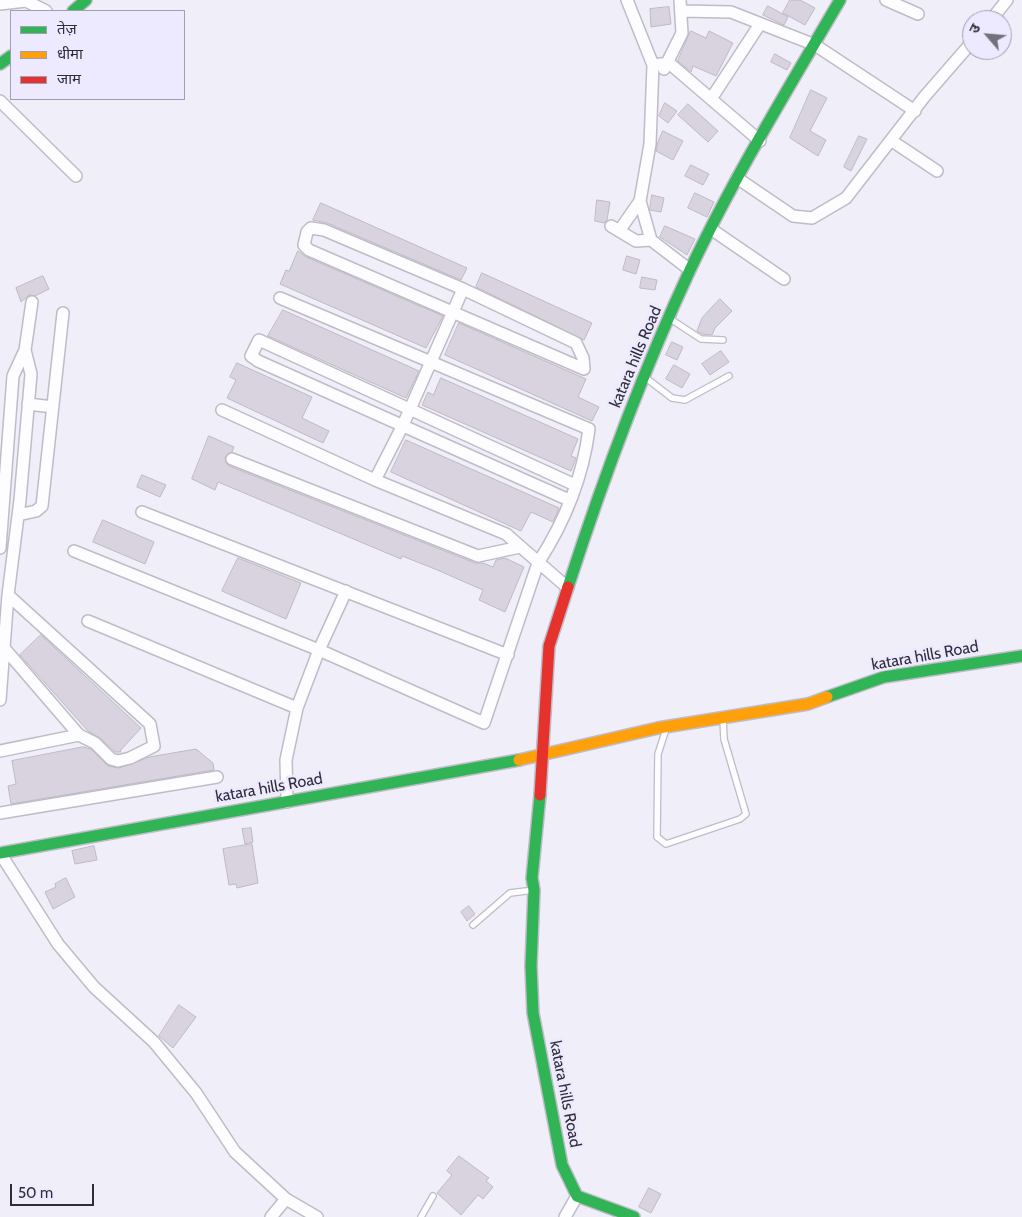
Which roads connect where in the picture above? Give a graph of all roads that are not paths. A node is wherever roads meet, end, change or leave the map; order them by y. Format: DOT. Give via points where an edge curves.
graph roads {
  1 [pos="86,0"];
  2 [pos="627,0"];
  3 [pos="840,0"];
  4 [pos="886,0"];
  5 [pos="1007,0"];
  6 [pos="0,4"];
  7 [pos="681,6"];
  8 [pos="44,10"];
  9 [pos="75,10"];
  10 [pos="999,10"];
  11 [pos="918,14"];
  12 [pos="760,24"];
  13 [pos="815,46"];
  14 [pos="962,54"];
  15 [pos="669,63"];
  16 [pos="653,65"];
  17 [pos="654,81"];
  18 [pos="711,99"];
  19 [pos="0,101"];
  20 [pos="916,111"];
  21 [pos="760,141"];
  22 [pos="892,141"];
  23 [pos="937,171"];
  24 [pos="76,176"];
  25 [pos="737,178"];
  26 [pos="640,202"];
  27 [pos="711,229"];
  28 [pos="651,240"];
  29 [pos="690,270"];
  30 [pos="784,279"];
  31 [pos="463,289"];
  32 [pos="280,298"];
  33 [pos="32,302"];
  34 [pos="453,312"];
  35 [pos="63,313"];
  36 [pos="670,318"];
  37 [pos="723,340"];
  38 [pos="26,350"];
  39 [pos="431,362"];
  40 [pos="644,376"];
  41 [pos="729,376"];
  42 [pos="28,404"];
  43 [pos="53,406"];
  44 [pos="222,410"];
  45 [pos="410,411"];
  46 [pos="4,422"];
  47 [pos="26,425"];
  48 [pos="403,425"];
  49 [pos="232,459"];
  50 [pos="2,471"];
  51 [pos="22,472"];
  52 [pos="375,480"];
  53 [pos="576,486"];
  54 [pos="570,500"];
  55 [pos="142,512"];
  56 [pos="18,515"];
  57 [pos="1,526"];
  58 [pos="16,532"];
  59 [pos="520,547"];
  60 [pos="0,548"];
  61 [pos="74,551"];
  62 [pos="538,563"];
  63 [pos="568,588"];
  64 [pos="6,591"];
  65 [pos="346,591"];
  66 [pos="88,621"];
  67 [pos="3,648"];
  68 [pos="319,650"];
  69 [pos="508,655"];
  70 [pos="1022,656"];
  71 [pos="0,699"];
  72 [pos="297,708"];
  73 [pos="723,718"];
  74 [pos="666,727"];
  75 [pos="79,735"];
  76 [pos="0,751"];
  77 [pos="543,756"];
  78 [pos="217,777"];
  79 [pos="287,802"];
  80 [pos="0,814"];
  81 [pos="0,853"];
  82 [pos="534,890"];
  83 [pos="474,925"];
  84 [pos="433,1196"];
  85 [pos="577,1196"];
  86 [pos="286,1199"];
  87 [pos="271,1217"];
  88 [pos="317,1217"];
  89 [pos="421,1217"];
  90 [pos="565,1217"];
  91 [pos="634,1217"];
  1 -- 9 [label="street"];
  2 -- 16 [label="street"];
  3 -- 13 [label="street, katara hills Road"];
  4 -- 11 [label="street"];
  5 -- 10 [label="street"];
  6 -- 8 [label="street" via="26,1"];
  7 -- 12 [label="street" via="731,12"];
  7 -- 15 [label="street" via="682,33"];
  12 -- 13 [label="street"];
  12 -- 18 [label="street"];
  13 -- 20 [label="street"];
  13 -- 21 [label="street, katara hills Road"];
  14 -- 20 [label="street"];
  15 -- 16 [label="street"];
  15 -- 17 [label="street"];
  15 -- 18 [label="street"];
  16 -- 17 [label="street"];
  17 -- 26 [label="street" via="650,144"];
  18 -- 21 [label="street"];
  19 -- 24 [label="street"];
  20 -- 22 [label="street"];
  21 -- 25 [label="street, katara hills Road"];
  22 -- 23 [label="street"];
  22 -- 25 [label="street" via="846,198 812,218 793,216"];
  25 -- 27 [label="street, katara hills Road"];
  26 -- 28 [label="street"];
  26 -- 28 [label="street" via="615,229 636,241"];
  27 -- 29 [label="street, katara hills Road"];
  27 -- 30 [label="street"];
  28 -- 29 [label="street"];
  29 -- 36 [label="street, katara hills Road"];
  31 -- 34 [label="street"];
  31 -- 34 [label="street" via="576,343 584,369"];
  31 -- 34 [label="street" via="324,230 311,228 307,232 304,245 309,250"];
  32 -- 39 [label="street"];
  33 -- 38 [label="street"];
  34 -- 39 [label="street"];
  35 -- 43 [label="street"];
  36 -- 37 [label="lane" via="701,339"];
  36 -- 40 [label="street, katara hills Road"];
  38 -- 42 [label="street" via="31,374"];
  38 -- 46 [label="street" via="13,376"];
  39 -- 45 [label="street"];
  39 -- 53 [label="street" via="589,430"];
  40 -- 41 [label="lane" via="672,398 685,400"];
  40 -- 63 [label="street, katara hills Road" via="599,491"];
  42 -- 43 [label="street"];
  42 -- 47 [label="street"];
  43 -- 56 [label="street" via="42,506 36,512"];
  44 -- 52 [label="street"];
  45 -- 48 [label="street"];
  45 -- 48 [label="street" via="259,340 253,349 251,356 258,361"];
  45 -- 53 [label="street"];
  46 -- 47 [label="street"];
  46 -- 50 [label="street"];
  47 -- 51 [label="street"];
  48 -- 52 [label="street"];
  48 -- 54 [label="street"];
  49 -- 59 [label="street" via="478,556"];
  50 -- 51 [label="street"];
  50 -- 57 [label="street"];
  51 -- 56 [label="street"];
  52 -- 59 [label="street" via="506,534"];
  53 -- 54 [label="street"];
  54 -- 62 [label="street" via="552,541"];
  55 -- 65 [label="street"];
  56 -- 58 [label="street"];
  57 -- 58 [label="street"];
  57 -- 60 [label="street"];
  58 -- 64 [label="street"];
  59 -- 62 [label="street"];
  61 -- 68 [label="street"];
  62 -- 63 [label="street"];
  62 -- 69 [label="street"];
  63 -- 77 [label="street, katara hills Road" via="549,646"];
  64 -- 67 [label="street"];
  64 -- 75 [label="street" via="150,724 154,746 118,761 110,759 95,743"];
  65 -- 68 [label="street"];
  65 -- 69 [label="street"];
  66 -- 72 [label="street"];
  67 -- 71 [label="street"];
  67 -- 75 [label="street"];
  68 -- 69 [label="street" via="484,723"];
  68 -- 72 [label="street"];
  70 -- 73 [label="street, katara hills Road" via="884,677 808,704"];
  72 -- 79 [label="street" via="286,760"];
  73 -- 74 [label="street, katara hills Road"];
  73 -- 74 [label="lane" via="724,739 746,814 740,819 666,844 657,837 658,754"];
  74 -- 77 [label="street, katara hills Road"];
  75 -- 76 [label="street"];
  77 -- 79 [label="street, katara hills Road"];
  77 -- 82 [label="street, katara hills Road" via="532,878"];
  78 -- 80 [label="street"];
  79 -- 81 [label="street, katara hills Road"];
  81 -- 86 [label="street, katara hills Road" via="58,944 94,987 154,1042 196,1093 235,1152"];
  82 -- 83 [label="lane" via="510,893"];
  82 -- 85 [label="street, katara hills Road" via="531,966 534,1014 562,1165"];
  84 -- 89 [label="lane"];
  85 -- 90 [label="street"];
  85 -- 91 [label="street"];
  86 -- 87 [label="street"];
  86 -- 88 [label="street, katara hills Road"];
}
